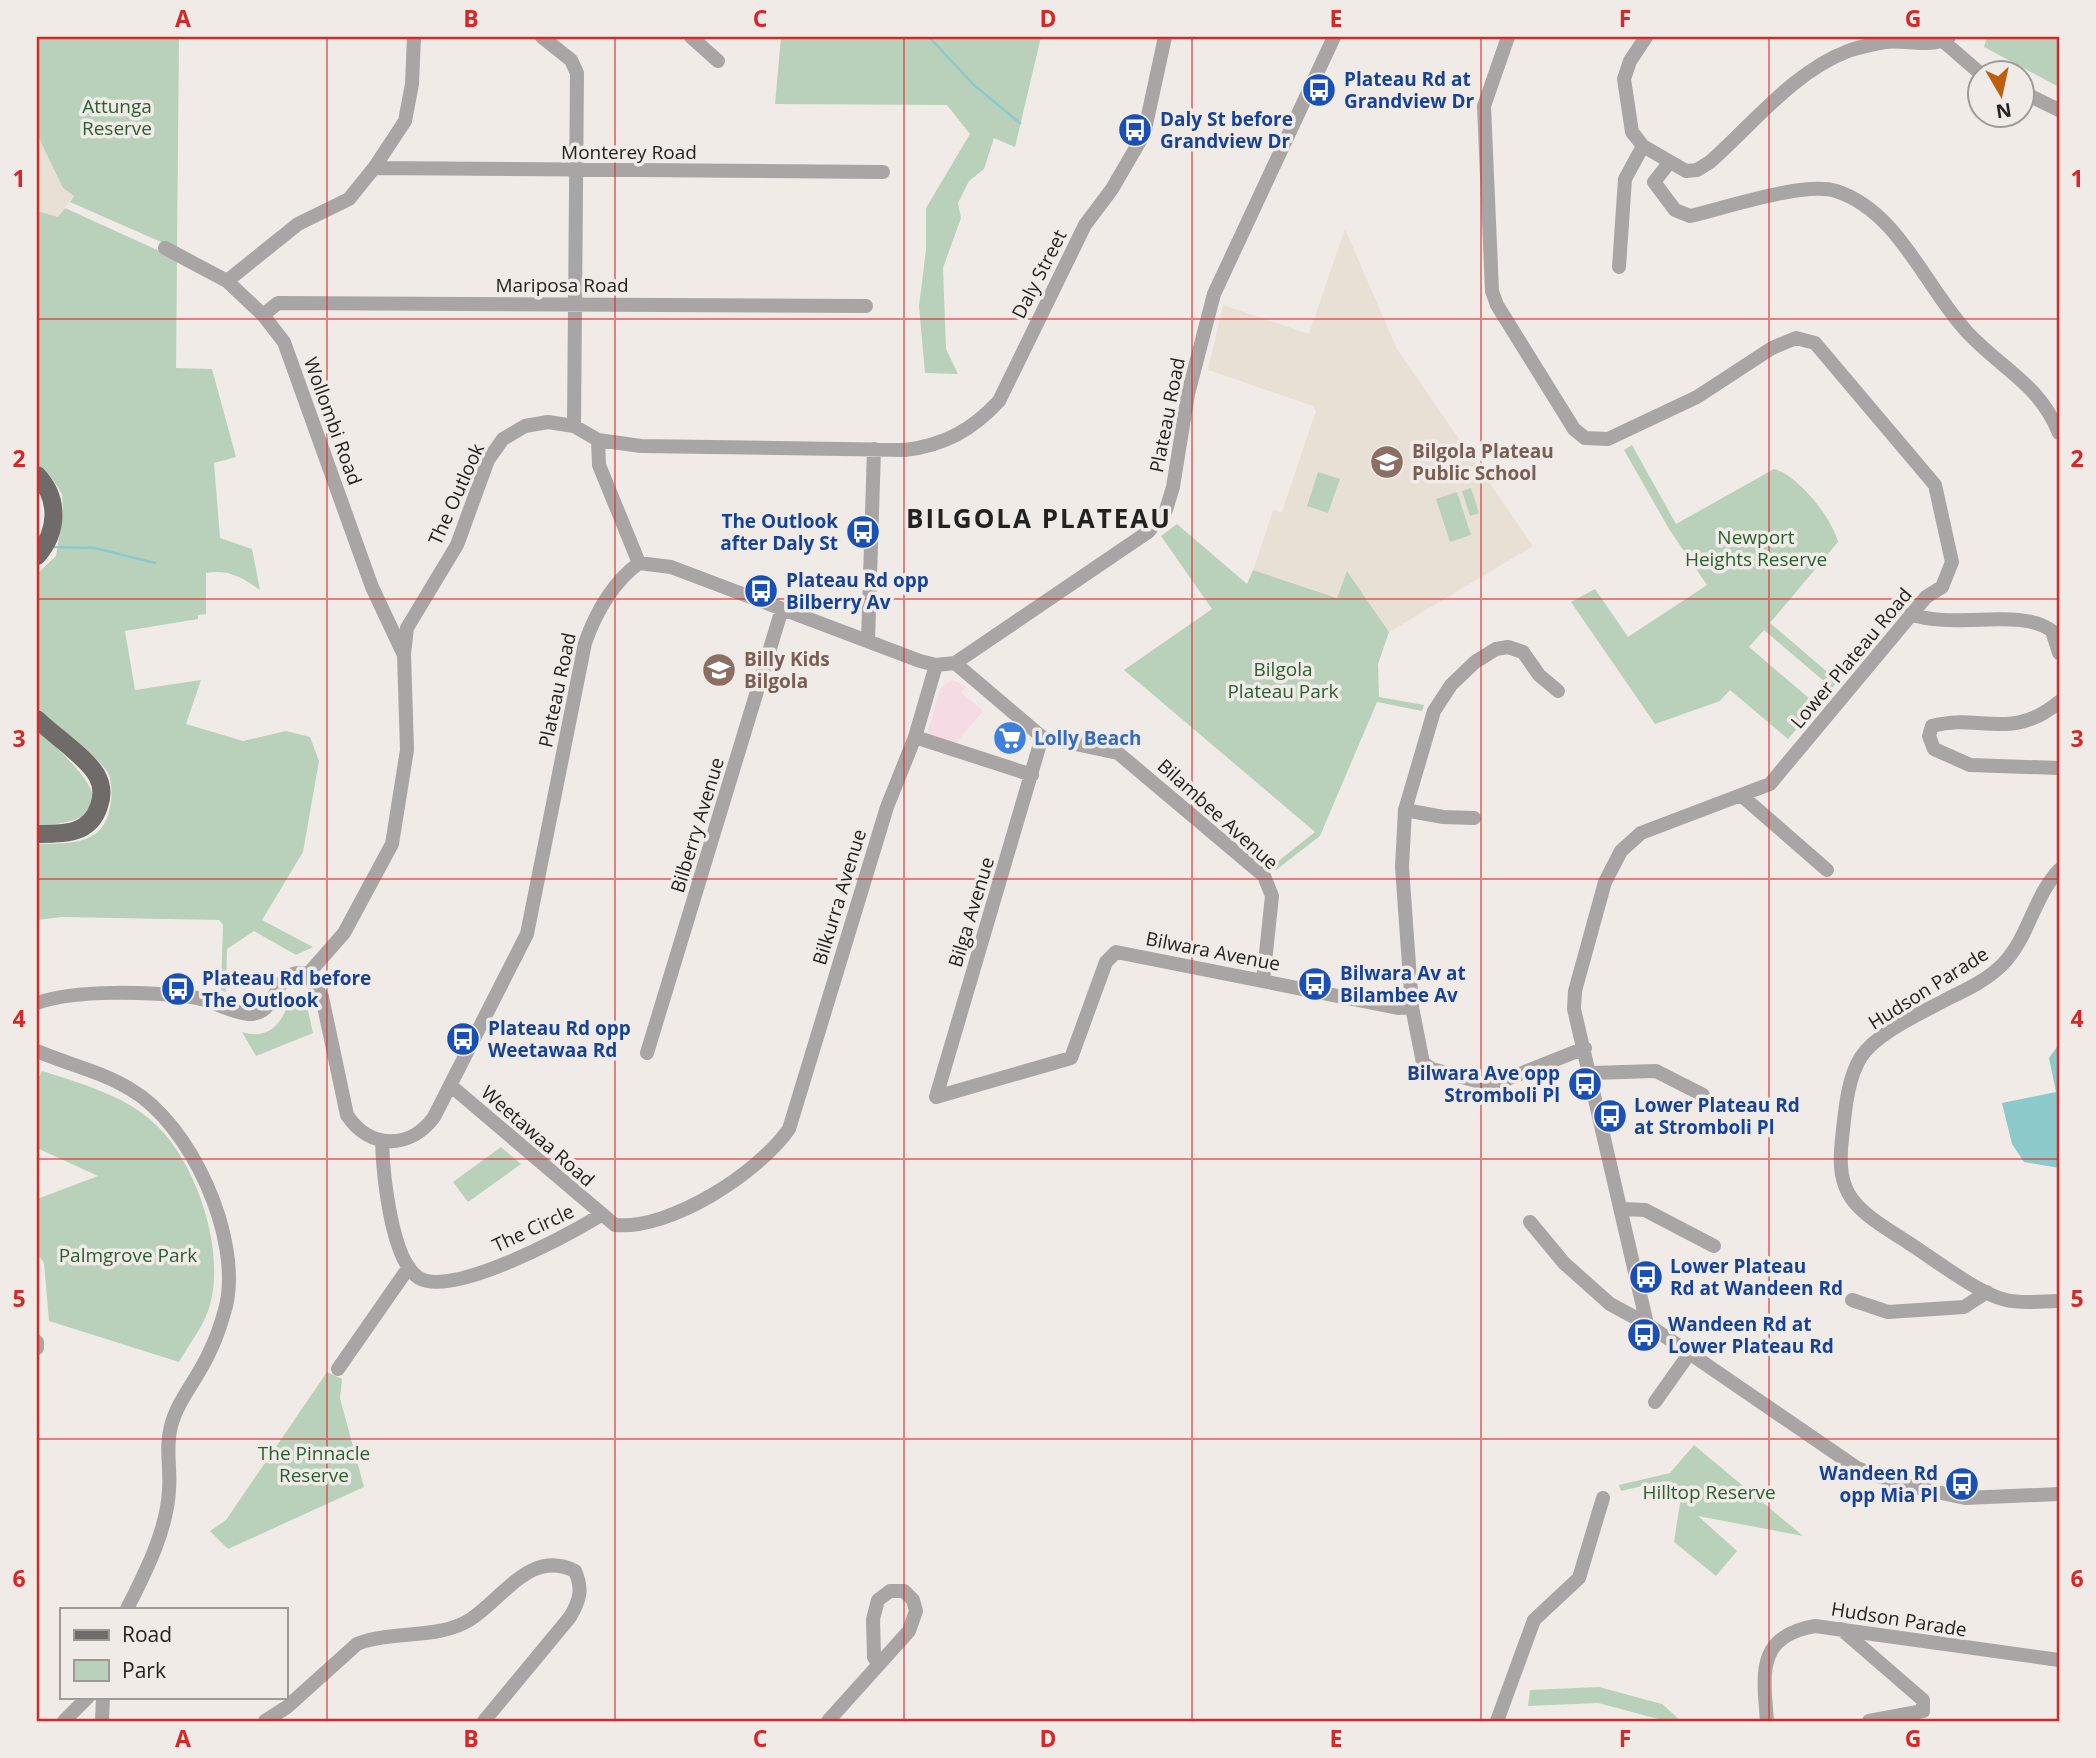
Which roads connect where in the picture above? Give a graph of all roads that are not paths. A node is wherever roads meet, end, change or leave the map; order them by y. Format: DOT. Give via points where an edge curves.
graph roads {
  1 [pos="414,37"];
  2 [pos="542,37"];
  3 [pos="691,37"];
  4 [pos="1165,37"];
  5 [pos="1334,37"];
  6 [pos="1508,37"];
  7 [pos="1646,37"];
  8 [pos="1946,39"];
  9 [pos="1967,60"];
  10 [pos="718,61"];
  11 [pos="2036,99"];
  12 [pos="2059,110"];
  13 [pos="1643,146"];
  14 [pos="1669,163"];
  15 [pos="374,168"];
  16 [pos="576,171"];
  17 [pos="883,172"];
  18 [pos="165,248"];
  19 [pos="1619,267"];
  20 [pos="227,281"];
  21 [pos="575,304"];
  22 [pos="866,306"];
  23 [pos="263,315"];
  24 [pos="574,426"];
  25 [pos="2059,433"];
  26 [pos="598,440"];
  27 [pos="874,449"];
  28 [pos="37,475"];
  29 [pos="37,556"];
  30 [pos="639,563"];
  31 [pos="782,609"];
  32 [pos="1912,614"];
  33 [pos="868,641"];
  34 [pos="2059,653"];
  35 [pos="404,654"];
  36 [pos="955,663"];
  37 [pos="936,665"];
  38 [pos="1558,691"];
  39 [pos="2059,702"];
  40 [pos="37,719"];
  41 [pos="915,737"];
  42 [pos="1042,737"];
  43 [pos="2059,768"];
  44 [pos="1032,775"];
  45 [pos="1742,796"];
  46 [pos="1405,810"];
  47 [pos="1474,818"];
  48 [pos="37,834"];
  49 [pos="1826,870"];
  50 [pos="2059,870"];
  51 [pos="308,974"];
  52 [pos="1263,981"];
  53 [pos="37,1003"];
  54 [pos="1412,1007"];
  55 [pos="1585,1048"];
  56 [pos="37,1051"];
  57 [pos="648,1053"];
  58 [pos="1591,1073"];
  59 [pos="450,1085"];
  60 [pos="1703,1095"];
  61 [pos="936,1097"];
  62 [pos="781,1141"];
  63 [pos="383,1142"];
  64 [pos="1623,1209"];
  65 [pos="601,1215"];
  66 [pos="1530,1222"];
  67 [pos="1714,1246"];
  68 [pos="409,1267"];
  69 [pos="1987,1292"];
  70 [pos="1852,1300"];
  71 [pos="2059,1301"];
  72 [pos="1647,1324"];
  73 [pos="37,1342"];
  74 [pos="37,1348"];
  75 [pos="1689,1354"];
  76 [pos="338,1369"];
  77 [pos="1655,1402"];
  78 [pos="2059,1494"];
  79 [pos="1603,1498"];
  80 [pos="128,1608"];
  81 [pos="1841,1629"];
  82 [pos="2059,1660"];
  83 [pos="878,1663"];
  84 [pos="87,1698"];
  85 [pos="103,1698"];
  86 [pos="64,1721"];
  87 [pos="102,1721"];
  88 [pos="265,1721"];
  89 [pos="484,1721"];
  90 [pos="828,1721"];
  91 [pos="1497,1721"];
  92 [pos="1767,1721"];
  93 [pos="1869,1721"];
  1 -- 15 [label="street" via="405,121"];
  2 -- 16 [label="street" via="571,60 577,73"];
  3 -- 10 [label="street"];
  4 -- 27 [label="street, Daly Street" via="1144,134 1085,225 999,401 959,436 926,447"];
  5 -- 36 [label="street, Plateau Road" via="1214,294 1188,394 1166,510 1148,532"];
  6 -- 32 [label="street, Lower Plateau Road" via="1484,106 1490,275 1497,305 1558,408 1585,438 1608,439 1697,397 1772,348 1796,338 1815,343 1935,485 1952,562 1942,587"];
  7 -- 13 [label="street" via="1624,79 1629,124"];
  8 -- 9 [label="street"];
  8 -- 14 [label="street" via="1887,42 1849,51 1818,67 1780,96 1710,162 1686,171"];
  11 -- 12 [label="street"];
  13 -- 14 [label="street"];
  13 -- 19 [label="street" via="1625,179"];
  14 -- 25 [label="street" via="1654,182 1675,210 1690,216 1807,190 1834,191 1861,204 1913,256 1968,333 2026,382 2050,412"];
  15 -- 16 [label="street, Monterey Road"];
  15 -- 20 [label="street" via="349,199 298,224"];
  16 -- 17 [label="street, Monterey Road"];
  16 -- 21 [label="street"];
  18 -- 20 [label="street, Wollombi Road"];
  20 -- 23 [label="street, Wollombi Road"];
  21 -- 22 [label="street, Mariposa Road"];
  21 -- 23 [label="street, Mariposa Road" via="278,303"];
  21 -- 24 [label="street"];
  23 -- 35 [label="street, Wollombi Road" via="284,342 372,587"];
  24 -- 26 [label="street, The Outlook"];
  24 -- 35 [label="street, The Outlook" via="548,422 525,426 503,439 488,460 457,545 407,628"];
  26 -- 27 [label="street, The Outlook" via="641,446"];
  26 -- 30 [label="street" via="599,465"];
  27 -- 33 [label="street"];
  28 -- 29 [label="main road" via="50,494 54,516 50,538"];
  30 -- 31 [label="street, Plateau Road" via="671,567"];
  30 -- 59 [label="street, Plateau Road" via="617,582 585,643 527,934"];
  31 -- 33 [label="street, Plateau Road"];
  31 -- 57 [label="street, Bilberry Avenue"];
  32 -- 34 [label="street" via="1928,621 2033,621 2052,631"];
  32 -- 45 [label="street, Lower Plateau Road" via="1770,784"];
  33 -- 37 [label="street, Plateau Road"];
  35 -- 51 [label="street, The Outlook" via="407,750 392,844 344,933"];
  36 -- 37 [label="street, Plateau Road"];
  36 -- 42 [label="street, Bilambee Avenue"];
  37 -- 41 [label="street, Bilkurra Avenue"];
  38 -- 46 [label="street" via="1539,675 1524,652 1496,649 1475,662 1451,685 1434,711"];
  39 -- 43 [label="street" via="2045,713 2016,723 1942,723 1932,726 1930,736 1934,749 1970,765"];
  40 -- 48 [label="main road" via="95,773 101,796 96,814 82,829"];
  41 -- 44 [label="street"];
  41 -- 62 [label="street, Bilkurra Avenue" via="887,807 789,1129"];
  42 -- 44 [label="street, Bilga Avenue"];
  42 -- 52 [label="street, Bilambee Avenue" via="1118,753 1264,876 1272,896"];
  44 -- 61 [label="street, Bilga Avenue"];
  45 -- 49 [label="street"];
  45 -- 55 [label="street, Lower Plateau Road" via="1641,833 1620,851 1605,882 1575,990 1574,1009"];
  46 -- 47 [label="street"];
  46 -- 54 [label="street" via="1402,867"];
  50 -- 69 [label="street, Hudson Parade" via="2043,888 2019,943 2002,965 1980,982 1907,1020 1862,1055 1845,1116 1840,1177 1851,1199 1875,1222"];
  51 -- 53 [label="street" via="285,977 268,1006 248,1014 192,997 76,994"];
  51 -- 63 [label="street" via="322,997 347,1115 356,1128"];
  52 -- 54 [label="street, Bilwara Avenue"];
  52 -- 61 [label="street, Bilwara Avenue" via="1116,952 1106,962 1071,1058"];
  54 -- 55 [label="street" via="1423,1063 1488,1084"];
  55 -- 58 [label="street, Lower Plateau Road"];
  56 -- 80 [label="street" via="129,1088 169,1119 203,1178 229,1257 226,1306 210,1352 171,1424 163,1524"];
  58 -- 60 [label="street" via="1656,1071"];
  58 -- 64 [label="street, Lower Plateau Road"];
  59 -- 63 [label="street, Plateau Road" via="426,1126 412,1137"];
  59 -- 65 [label="street, Weetawaa Road"];
  62 -- 65 [label="street, The Circle" via="694,1208 628,1225 615,1225"];
  63 -- 68 [label="street" via="382,1160 397,1241"];
  64 -- 67 [label="street" via="1645,1210"];
  64 -- 72 [label="street, Lower Plateau Road"];
  65 -- 68 [label="street, The Circle" via="560,1240 451,1283 432,1283 417,1277"];
  66 -- 72 [label="street" via="1587,1284 1610,1304"];
  68 -- 76 [label="street"];
  69 -- 70 [label="street" via="1964,1307 1888,1312"];
  69 -- 71 [label="street, Hudson Parade" via="2007,1300"];
  72 -- 75 [label="street"];
  73 -- 74 [label="street"];
  75 -- 77 [label="street"];
  75 -- 78 [label="street" via="1857,1468 1900,1484 1965,1498"];
  79 -- 91 [label="street" via="1579,1578 1534,1620"];
  81 -- 82 [label="street, Hudson Parade"];
  81 -- 92 [label="street, Hudson Parade" via="1815,1626 1791,1630 1775,1641 1765,1669"];
  81 -- 93 [label="street" via="1923,1700 1923,1711"];
  83 -- 83 [label="street" via="874,1657 874,1608 883,1595 904,1591 913,1600 915,1620"];
  83 -- 90 [label="street"];
  84 -- 86 [label="street"];
  85 -- 87 [label="street"];
  88 -- 89 [label="street" via="357,1644 470,1620 538,1567 559,1563 575,1571 582,1587 570,1617"];
}
